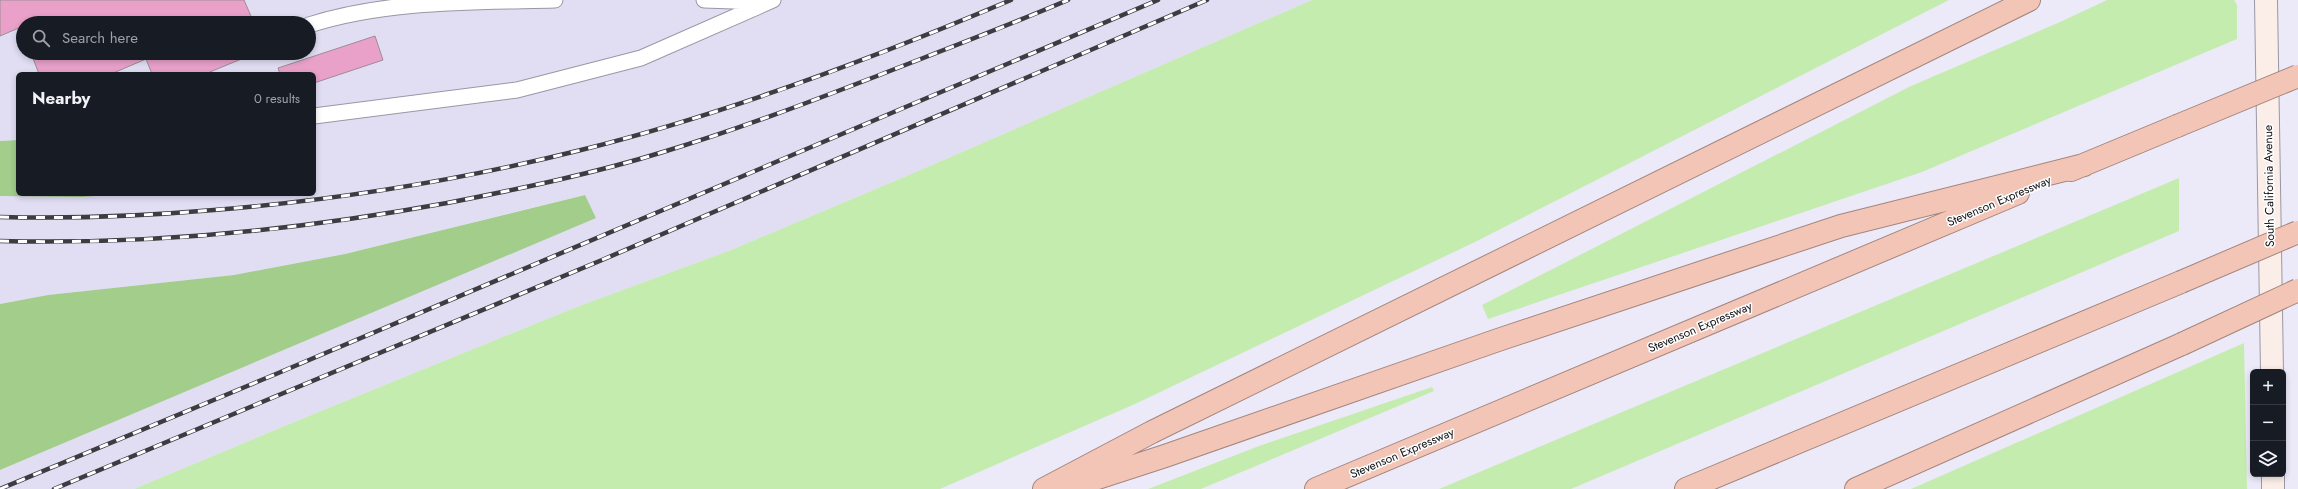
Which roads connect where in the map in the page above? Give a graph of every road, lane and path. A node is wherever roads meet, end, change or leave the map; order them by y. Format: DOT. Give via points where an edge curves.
graph roads {
  1 [pos="555,0"];
  2 [pos="704,0"];
  3 [pos="2028,0"];
  4 [pos="2266,0"];
  5 [pos="770,1"];
  6 [pos="316,23"];
  7 [pos="2298,76"];
  8 [pos="316,116"];
  9 [pos="2084,165"];
  10 [pos="2298,232"];
  11 [pos="2298,290"];
  12 [pos="2272,369"];
  13 [pos="2273,477"];
  14 [pos="1044,489"];
  15 [pos="1064,489"];
  16 [pos="1316,489"];
  17 [pos="1686,489"];
  18 [pos="1856,489"];
  19 [pos="2273,489"];
  1 -- 6 [label="lane" via="423,3 335,16"];
  2 -- 5 [label="lane"];
  3 -- 14 [label="highway" via="1152,432"];
  4 -- 12 [label="main road, South California Avenue"];
  5 -- 8 [label="lane" via="641,58 517,90"];
  7 -- 9 [label="highway, bridge"];
  9 -- 15 [label="highway" via="1840,226"];
  9 -- 16 [label="highway, Stevenson Expressway"];
  10 -- 17 [label="highway, bridge"];
  11 -- 18 [label="highway, bridge"];
  13 -- 19 [label="main road"];
}
